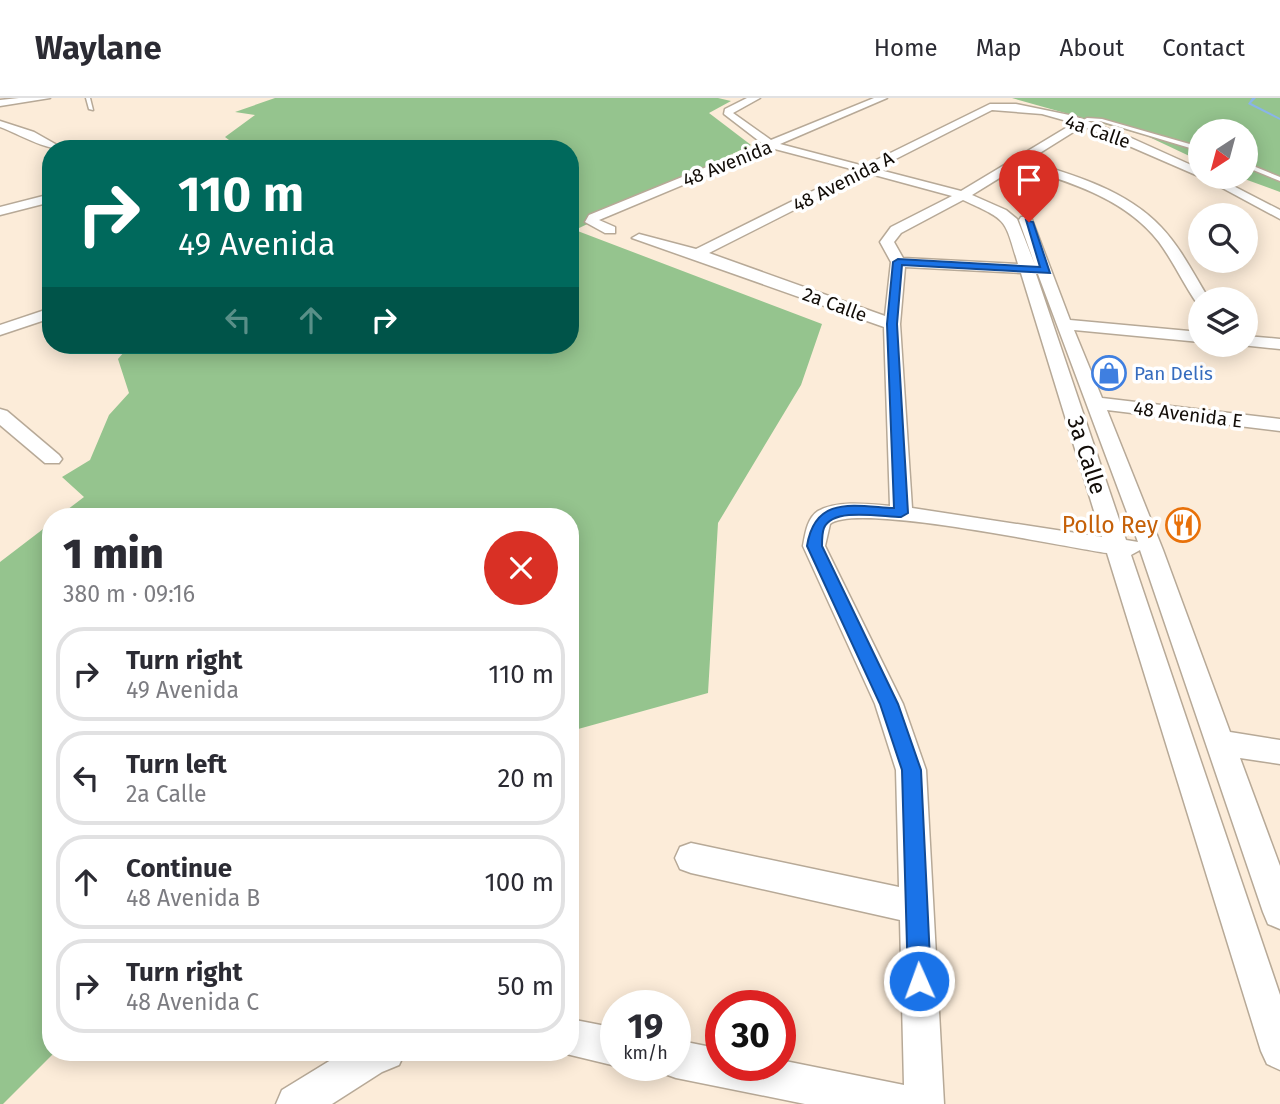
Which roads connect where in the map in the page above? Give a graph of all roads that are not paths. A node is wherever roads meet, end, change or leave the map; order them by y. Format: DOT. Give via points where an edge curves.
graph roads {
  1 [pos="45,98"];
  2 [pos="88,98"];
  3 [pos="758,98"];
  4 [pos="881,98"];
  5 [pos="0,103"];
  6 [pos="990,107"];
  7 [pos="91,109"];
  8 [pos="1082,123"];
  9 [pos="5,130"];
  10 [pos="42,140"];
  11 [pos="775,144"];
  12 [pos="1188,146"];
  13 [pos="1017,162"];
  14 [pos="868,168"];
  15 [pos="1188,168"];
  16 [pos="1258,170"];
  17 [pos="1280,179"];
  18 [pos="1231,189"];
  19 [pos="966,193"];
  20 [pos="42,200"];
  21 [pos="0,211"];
  22 [pos="1280,215"];
  23 [pos="610,230"];
  24 [pos="639,238"];
  25 [pos="697,254"];
  26 [pos="898,262"];
  27 [pos="1037,270"];
  28 [pos="1194,287"];
  29 [pos="42,316"];
  30 [pos="892,324"];
  31 [pos="1064,324"];
  32 [pos="0,330"];
  33 [pos="1188,336"];
  34 [pos="1258,342"];
  35 [pos="1280,344"];
  36 [pos="1096,403"];
  37 [pos="0,415"];
  38 [pos="1280,425"];
  39 [pos="51,459"];
  40 [pos="901,513"];
  41 [pos="1116,547"];
  42 [pos="1152,550"];
  43 [pos="1219,742"];
  44 [pos="1280,752"];
  45 [pos="691,858"];
  46 [pos="917,906"];
  47 [pos="1280,912"];
  48 [pos="579,1040"];
  49 [pos="600,1044"];
  50 [pos="1280,1051"];
  51 [pos="364,1061"];
  52 [pos="691,1062"];
  53 [pos="296,1104"];
  54 [pos="903,1104"];
  55 [pos="924,1104"];
  1 -- 5 [label="street"];
  2 -- 7 [label="lane"];
  3 -- 11 [label="street, 3a Calle" via="728,111"];
  4 -- 11 [label="street, 48 Avenida"];
  6 -- 8 [label="street, 4a Calle"];
  6 -- 14 [label="street, 48 Avenida A"];
  8 -- 12 [label="lane" via="1100,120"];
  8 -- 13 [label="street"];
  8 -- 15 [label="street, 4a Calle"];
  9 -- 10 [label="street"];
  11 -- 14 [label="street, 3a Calle"];
  11 -- 23 [label="street, 48 Avenida" via="594,218 592,222"];
  13 -- 19 [label="street"];
  13 -- 28 [label="street" via="1105,194 1150,223"];
  14 -- 19 [label="street, 3a Calle"];
  14 -- 25 [label="street, 48 Avenida A"];
  16 -- 17 [label="lane"];
  18 -- 22 [label="street"];
  19 -- 26 [label="street" via="896,230 887,242"];
  19 -- 27 [label="street, 3a Calle" via="1012,222"];
  20 -- 21 [label="street"];
  24 -- 25 [label="street, 2a Calle"];
  25 -- 30 [label="street, 2a Calle"];
  26 -- 27 [label="street"];
  26 -- 30 [label="street"];
  27 -- 31 [label="street, 3a Calle"];
  27 -- 41 [label="street, 3a Calle"];
  29 -- 32 [label="street"];
  30 -- 40 [label="street, 2a Calle"];
  31 -- 33 [label="street"];
  31 -- 36 [label="street, 3a Calle"];
  34 -- 35 [label="street"];
  36 -- 38 [label="street, 48 Avenida E"];
  36 -- 42 [label="street, 3a Calle"];
  37 -- 39 [label="street"];
  40 -- 41 [label="street"];
  40 -- 46 [label="street" via="842,510 825,517 817,527 814,546 889,704 911,770"];
  41 -- 42 [label="street"];
  41 -- 50 [label="street, 3a Calle"];
  42 -- 43 [label="street, 3a Calle"];
  43 -- 44 [label="street"];
  43 -- 47 [label="street, 3a Calle"];
  45 -- 46 [label="street"];
  46 -- 55 [label="street"];
  48 -- 49 [label="street"];
  51 -- 53 [label="street"];
  52 -- 54 [label="street"];
}
